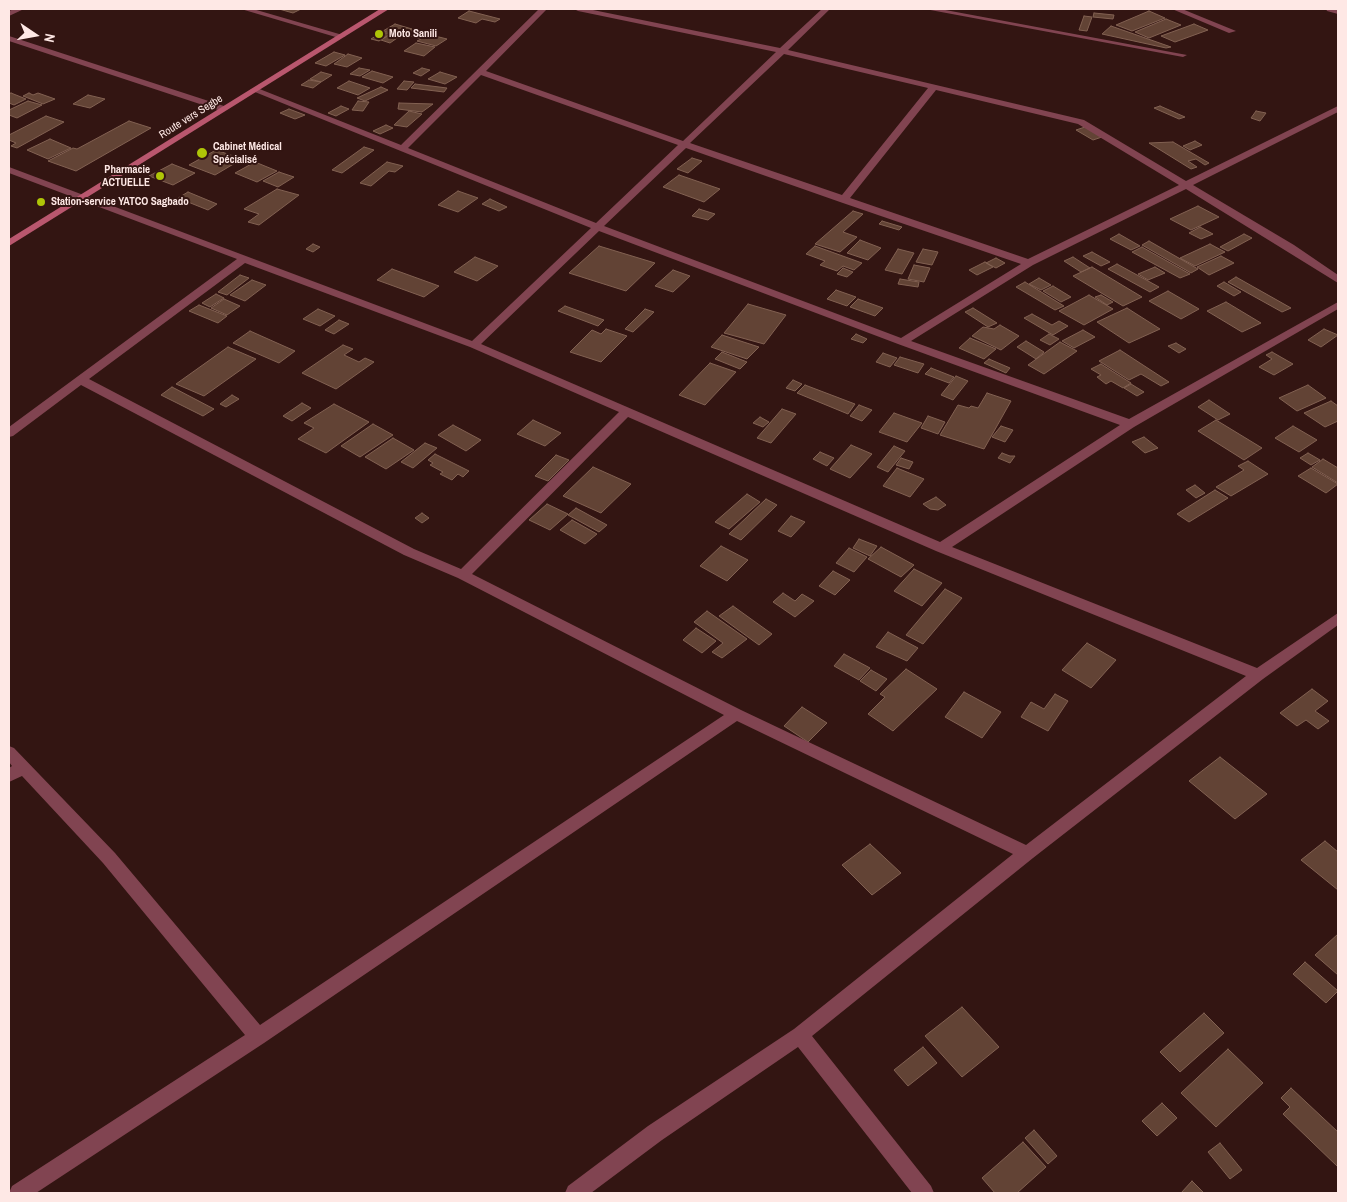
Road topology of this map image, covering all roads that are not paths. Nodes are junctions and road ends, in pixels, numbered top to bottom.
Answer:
1 (20, 9) edge
2 (245, 9) edge
3 (385, 9) edge
4 (543, 9) edge
5 (578, 9) edge
6 (826, 9) edge
7 (929, 9) edge
8 (1176, 9) edge
9 (1330, 9) edge
10 (1338, 12) edge
11 (9, 14) edge
12 (1232, 31) dead end
13 (342, 36) junction
14 (9, 38) edge
15 (781, 51) junction
16 (1183, 55) dead end
17 (481, 72) junction
18 (934, 87) junction
19 (254, 90) junction
20 (224, 109) junction
21 (1338, 109) edge
22 (684, 144) junction
23 (402, 150) junction
24 (9, 170) edge
25 (1186, 185) junction
26 (84, 196) junction
27 (843, 200) junction
28 (597, 226) junction
29 (9, 243) edge
30 (245, 258) junction
31 (1029, 263) junction
32 (1338, 280) edge
33 (1338, 306) edge
34 (902, 342) junction
35 (474, 345) junction
36 (81, 380) junction
37 (627, 412) junction
38 (1130, 424) junction
39 (9, 433) edge
40 (941, 548) junction
41 (463, 575) junction
42 (1338, 618) edge
43 (1258, 675) junction
44 (736, 714) junction
45 (9, 752) edge
46 (15, 772) edge
47 (1027, 853) junction
48 (800, 1035) junction
49 (258, 1037) junction
50 (19, 1193) edge
51 (575, 1193) edge
52 (924, 1193) edge

1 - 11 street
2 - 13 street
3 - 13 main road, Route vers Segbe
4 - 17 street
5 - 15 street
6 - 15 street
7 - 16 street
8 - 12 street
9 - 10 street
13 - 19 main road, Route vers Segbe
14 - 20 street
15 - 18 street
15 - 22 street
17 - 22 street
17 - 23 street
18 - 25 street
18 - 27 street
19 - 20 main road, Route vers Segbe
19 - 23 street
20 - 26 main road, Route vers Segbe
21 - 25 street
22 - 27 street
22 - 28 street
23 - 28 street
24 - 26 street
25 - 31 street
25 - 32 street
26 - 29 main road, Route vers Segbe
26 - 30 street
27 - 31 street
28 - 34 street
28 - 35 street
30 - 35 street
30 - 36 street
31 - 34 street
33 - 38 street
34 - 38 street
35 - 37 street
36 - 39 street
36 - 41 street
37 - 40 street
37 - 41 street
38 - 40 street
40 - 43 street
41 - 44 street
42 - 43 street
43 - 47 street
44 - 47 street
44 - 49 street
45 - 46 street
46 - 49 street
47 - 48 street
48 - 51 street
48 - 52 street
49 - 50 street

